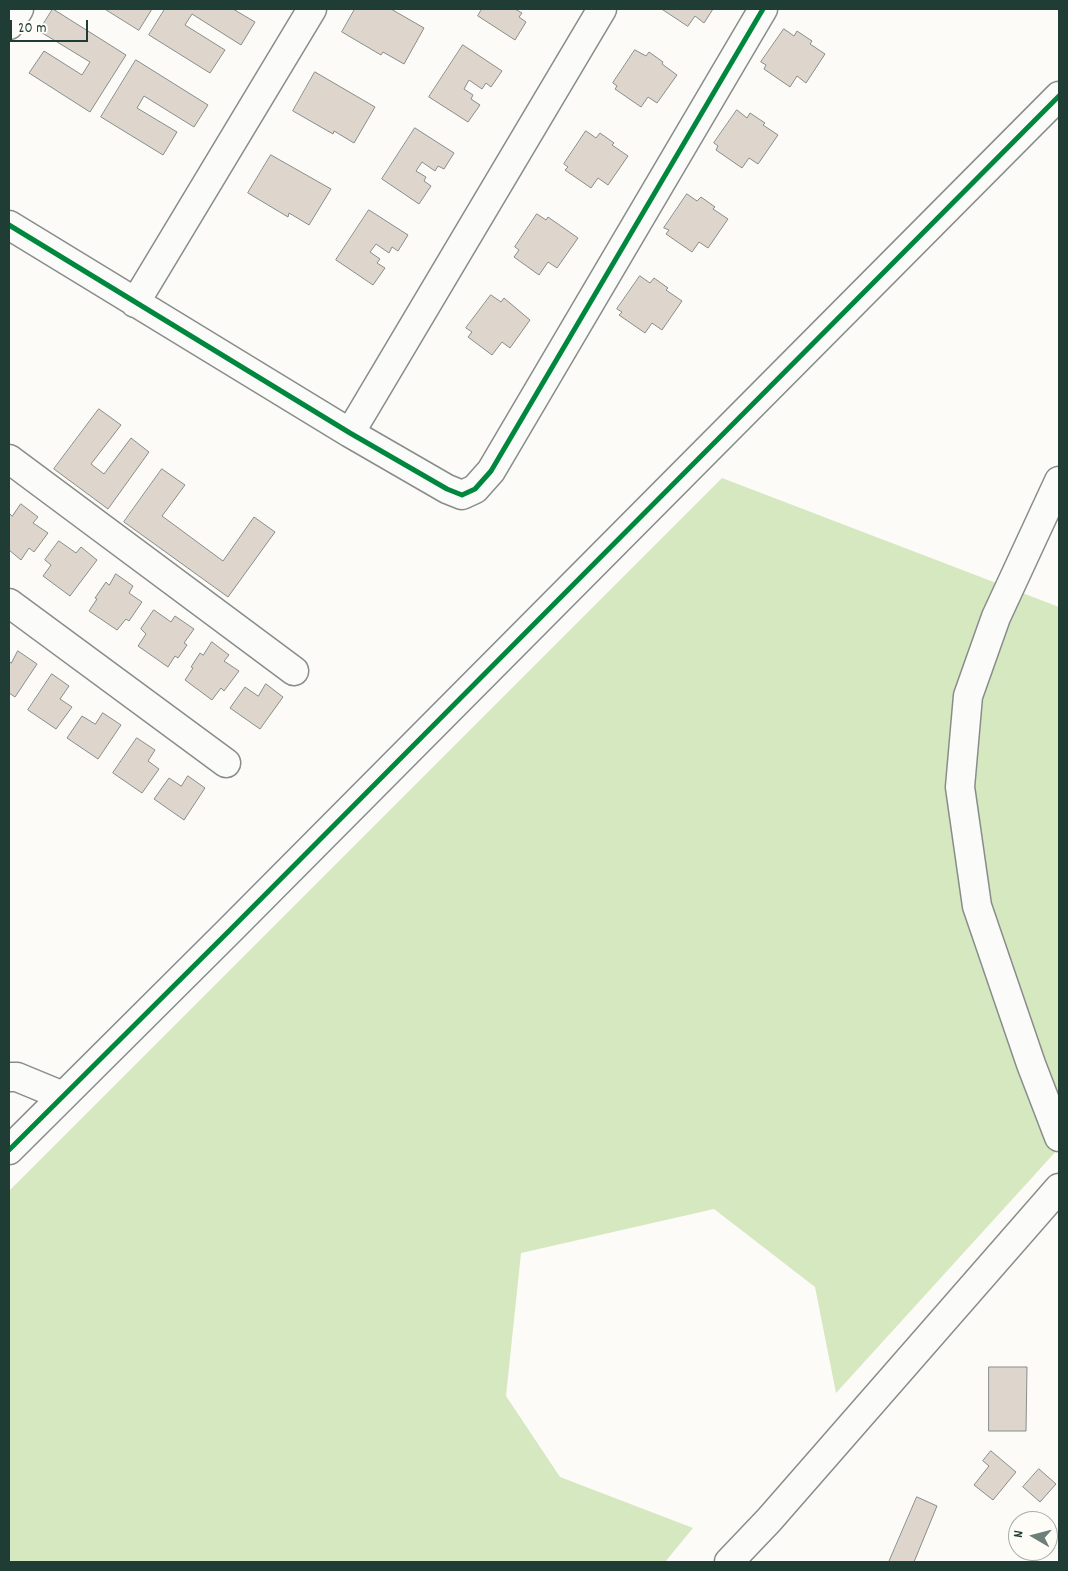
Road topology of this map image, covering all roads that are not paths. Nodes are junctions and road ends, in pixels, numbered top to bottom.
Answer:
1 (19, 9) edge
2 (312, 9) edge
3 (602, 9) edge
4 (763, 9) edge
5 (9, 25) edge
6 (1059, 96) edge
7 (9, 225) edge
8 (134, 303) junction
9 (350, 434) junction
10 (9, 459) edge
11 (1059, 481) edge
12 (9, 603) edge
13 (294, 671) dead end
14 (226, 764) dead end
15 (9, 1077) edge
16 (63, 1096) junction
17 (1059, 1137) edge
18 (9, 1150) edge
19 (1059, 1188) edge
20 (729, 1562) edge

1 - 5 street
2 - 8 street
3 - 9 street
4 - 9 street
6 - 16 street
7 - 8 street
8 - 9 street
10 - 13 street
11 - 17 street
12 - 14 street
15 - 16 street
16 - 18 street
19 - 20 street

